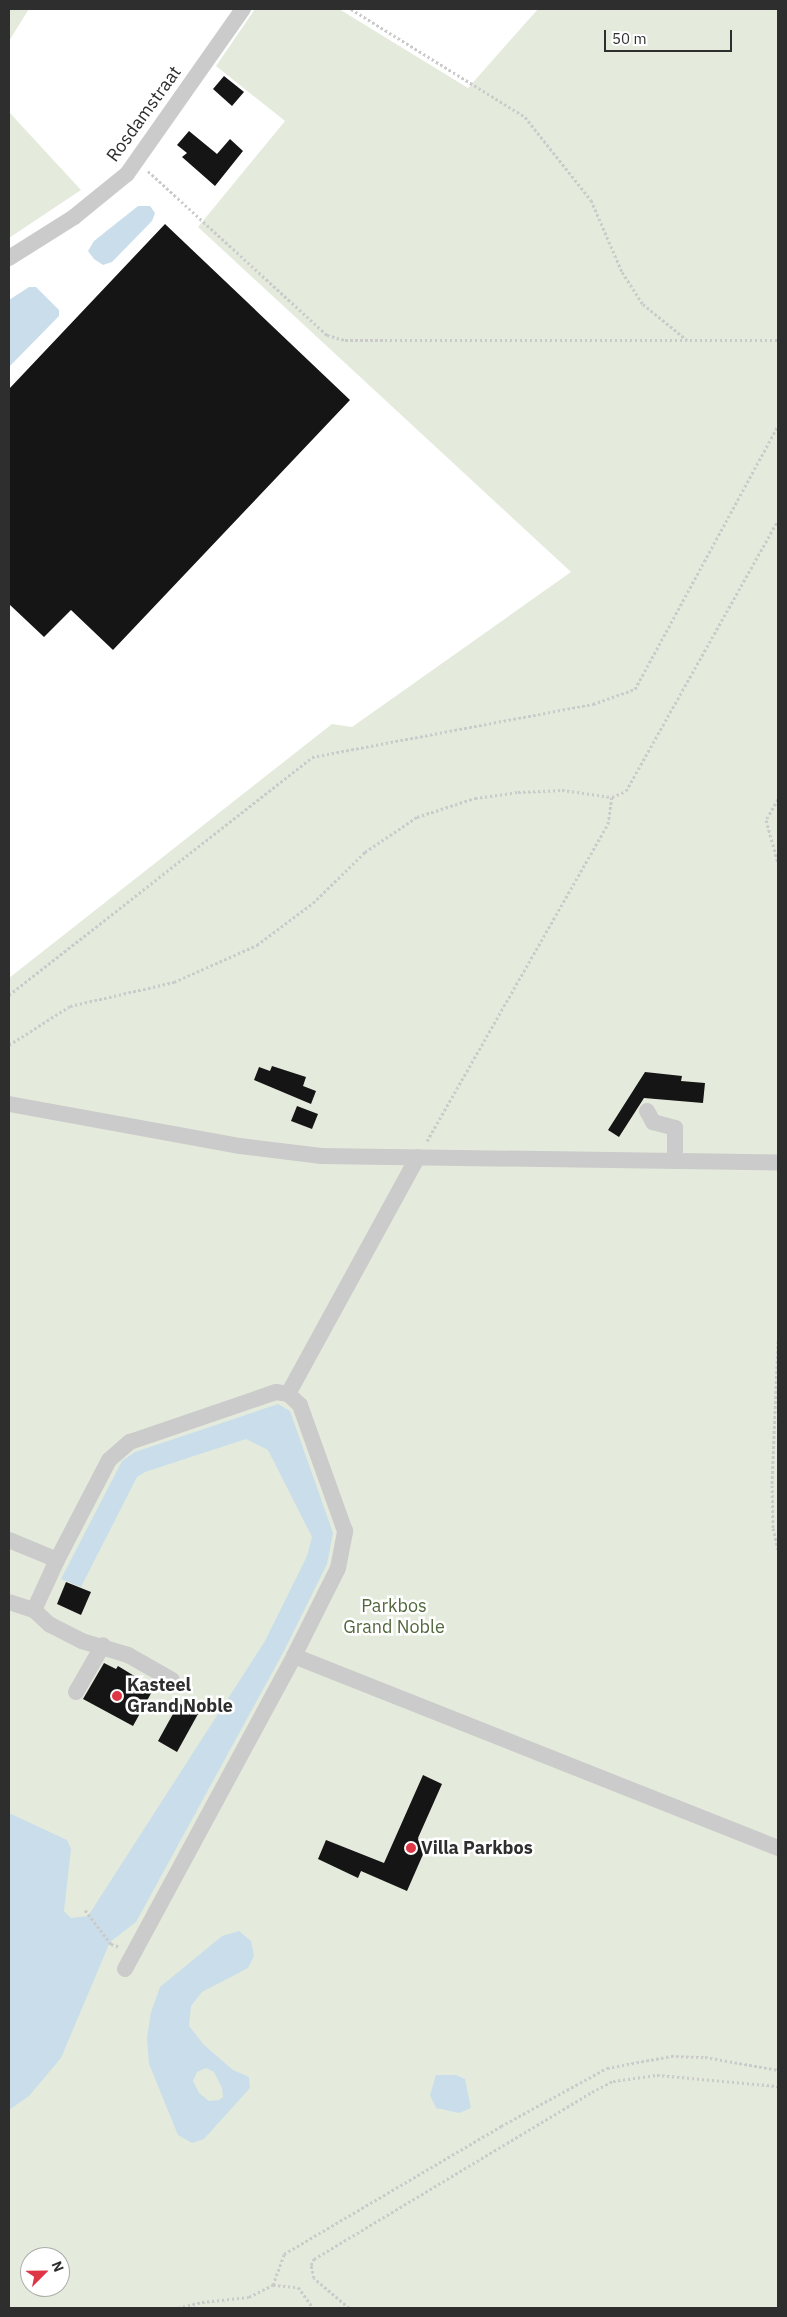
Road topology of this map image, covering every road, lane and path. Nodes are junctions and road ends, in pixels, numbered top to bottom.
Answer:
1 (243, 9) edge
2 (351, 9) edge
3 (137, 161) junction
4 (9, 258) edge
5 (688, 340) junction
6 (778, 340) edge
7 (778, 426) edge
8 (778, 520) edge
9 (612, 798) junction
10 (778, 799) edge
11 (778, 863) edge
12 (9, 995) edge
13 (9, 1044) edge
14 (9, 1104) edge
15 (647, 1111) dead end
16 (418, 1157) junction
17 (675, 1161) junction
18 (778, 1162) edge
19 (778, 1341) edge
20 (288, 1394) junction
21 (9, 1540) edge
22 (778, 1549) edge
23 (57, 1560) junction
24 (9, 1602) edge
25 (34, 1610) junction
26 (103, 1645) junction
27 (294, 1656) junction
28 (172, 1680) dead end
29 (76, 1692) dead end
30 (778, 1848) edge
31 (85, 1910) dead end
32 (111, 1944) dead end
33 (125, 1969) dead end
34 (778, 2070) edge
35 (778, 2086) edge
36 (273, 2285) junction
37 (178, 2308) edge
38 (314, 2308) edge
39 (348, 2308) edge

1 - 3 street, Rosdamstraat
2 - 5 path
3 - 4 street, Rosdamstraat
3 - 5 path
5 - 6 path
7 - 12 path
8 - 9 path
9 - 13 path
9 - 16 path
10 - 11 path
14 - 16 street
15 - 17 street
16 - 17 street
16 - 20 street
17 - 18 street
19 - 22 path
20 - 23 street
20 - 27 street
21 - 23 street
23 - 25 street
24 - 25 street
25 - 26 street
26 - 28 street
26 - 29 street
27 - 30 street
27 - 33 street
31 - 32 path
34 - 36 path
35 - 39 path
36 - 37 path
36 - 38 path

